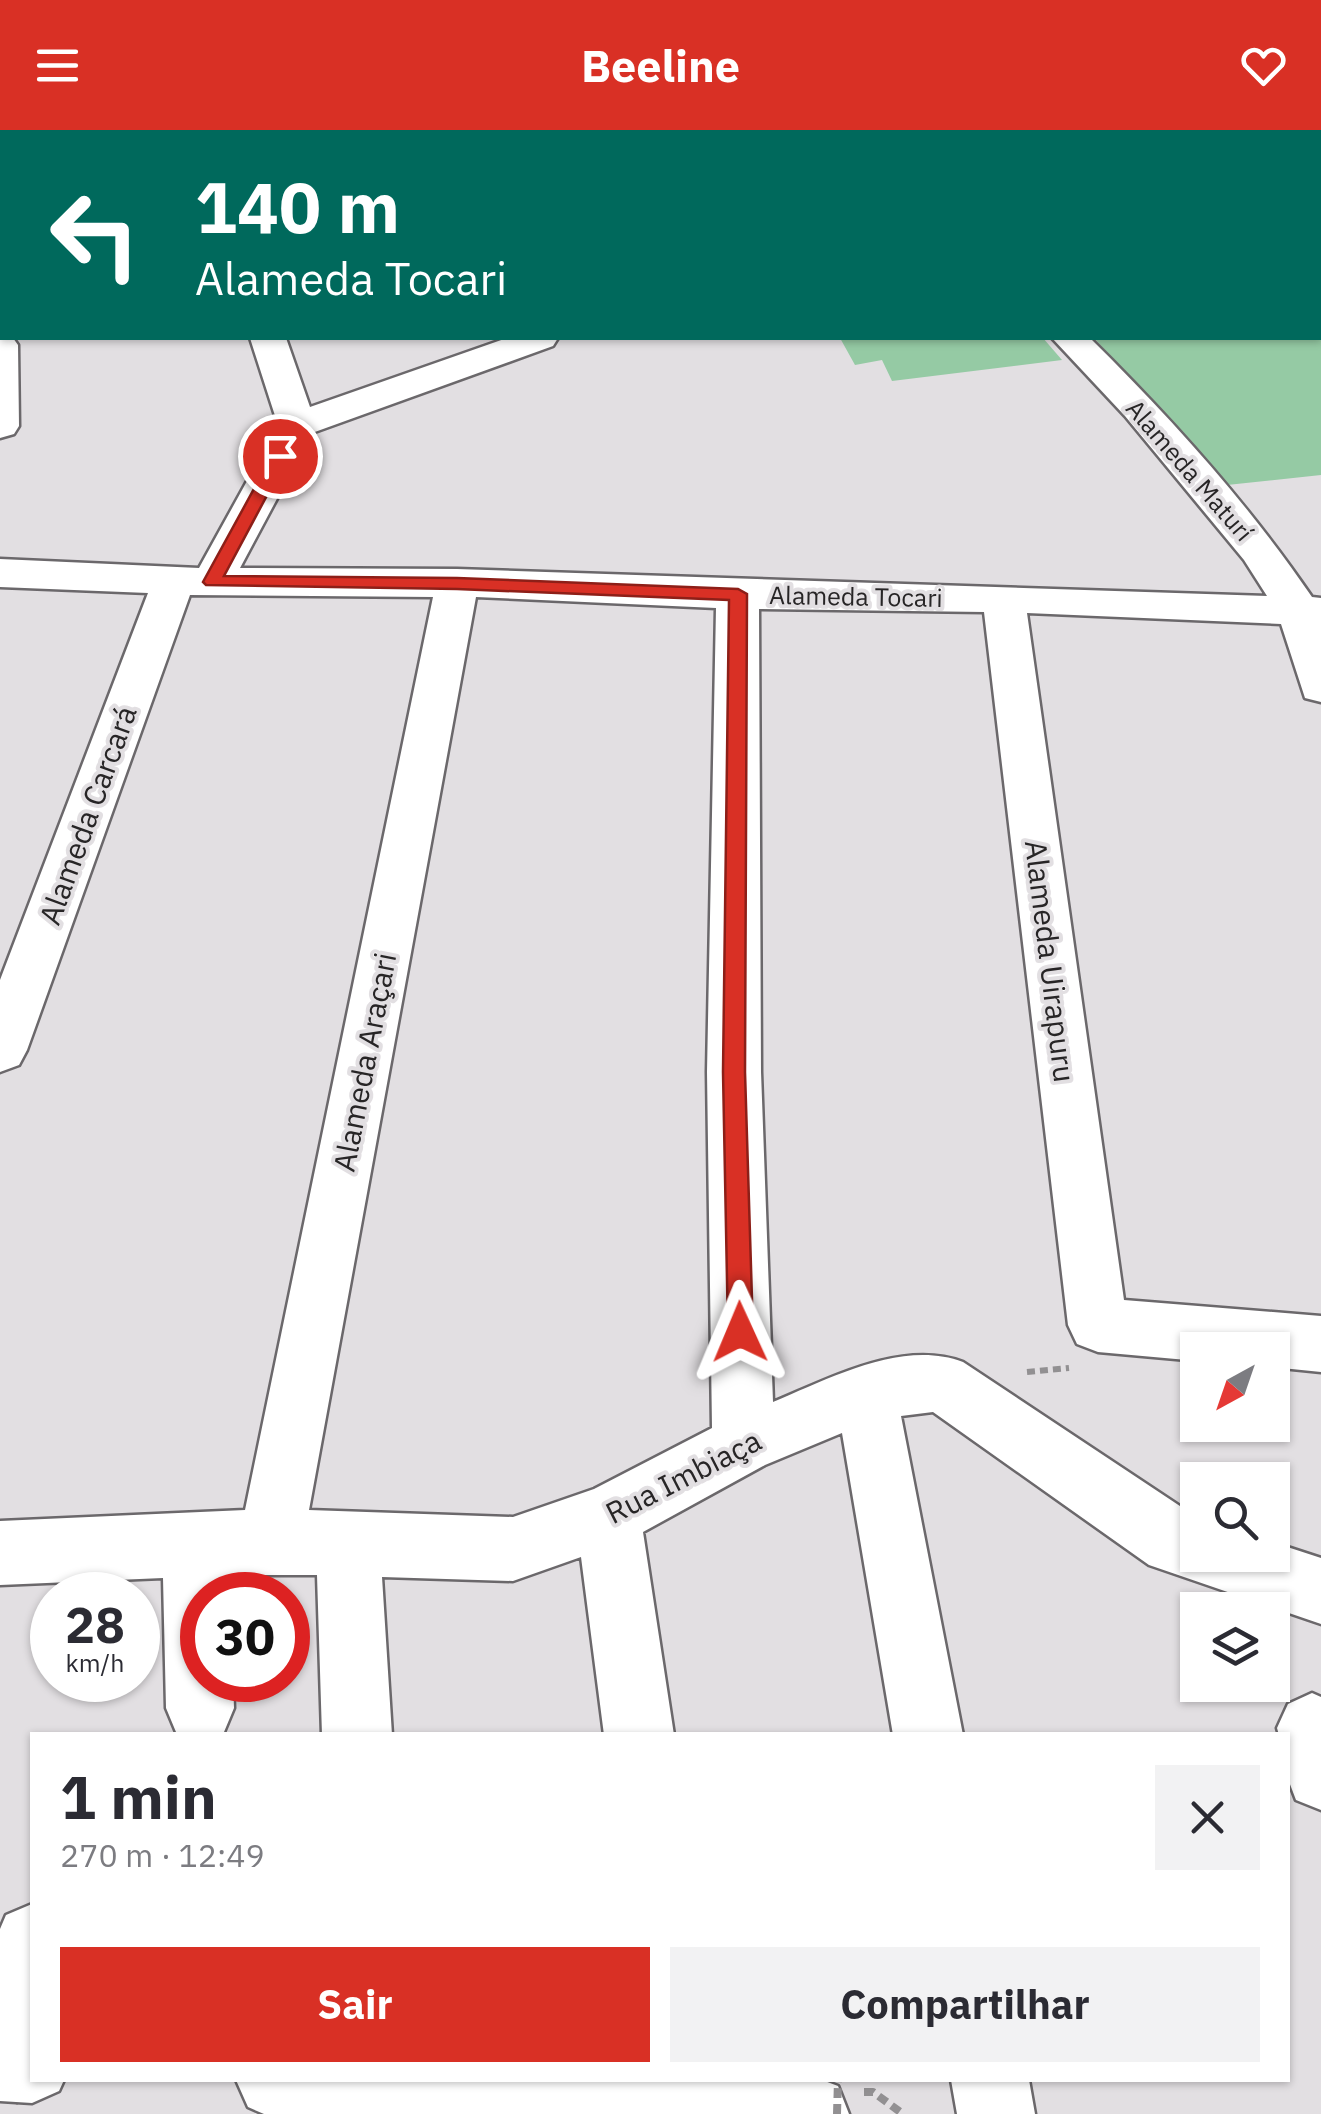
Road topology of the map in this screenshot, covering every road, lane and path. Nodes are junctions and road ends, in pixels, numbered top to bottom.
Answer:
1 (269, 340) edge
2 (530, 340) edge
3 (1072, 340) edge
4 (0, 345) edge
5 (297, 425) junction
6 (0, 426) edge
7 (0, 573) edge
8 (193, 581) junction
9 (457, 584) junction
10 (738, 594) junction
11 (1004, 598) junction
12 (1310, 611) edge
13 (1321, 687) edge
14 (0, 1050) edge
15 (1098, 1325) junction
16 (1321, 1344) edge
17 (941, 1382) junction
18 (866, 1394) junction
19 (743, 1444) junction
20 (608, 1516) junction
21 (270, 1541) junction
22 (195, 1543) junction
23 (1180, 1544) edge
24 (348, 1545) junction
25 (0, 1553) edge
26 (1265, 1572) edge
27 (1321, 1590) edge
28 (200, 1708) dead end
29 (358, 1732) edge
30 (639, 1732) edge
31 (927, 1732) edge
32 (30, 1956) edge
33 (16, 2063) edge
34 (306, 2082) edge
35 (838, 2082) edge
36 (990, 2082) edge
37 (810, 2114) edge
38 (837, 2114) edge
39 (996, 2114) edge

1 - 5 street
2 - 5 street
3 - 12 street, Alameda Maturí
4 - 6 street
5 - 8 street
7 - 8 street, Alameda Tocari
8 - 9 street, Alameda Tocari
8 - 14 street, Alameda Carcará
9 - 10 street, Alameda Tocari
9 - 21 street, Alameda Araçari
10 - 11 street, Alameda Tocari
10 - 19 street
11 - 12 street, Alameda Tocari
11 - 15 street, Alameda Uirapuru
12 - 13 street, Alameda Maturí
15 - 16 street
15 - 17 path
17 - 18 street, Rua Imbiaça
17 - 23 street
18 - 19 street, Rua Imbiaça
18 - 31 street
19 - 20 street, Rua Imbiaça
20 - 24 street, Rua Imbiaça
20 - 30 street
21 - 22 street, Rua Imbiaça
21 - 24 street, Rua Imbiaça
22 - 25 street, Rua Imbiaça
22 - 28 street
24 - 29 street
26 - 27 street
32 - 33 street
34 - 37 street
35 - 38 path, bridge
36 - 39 street

